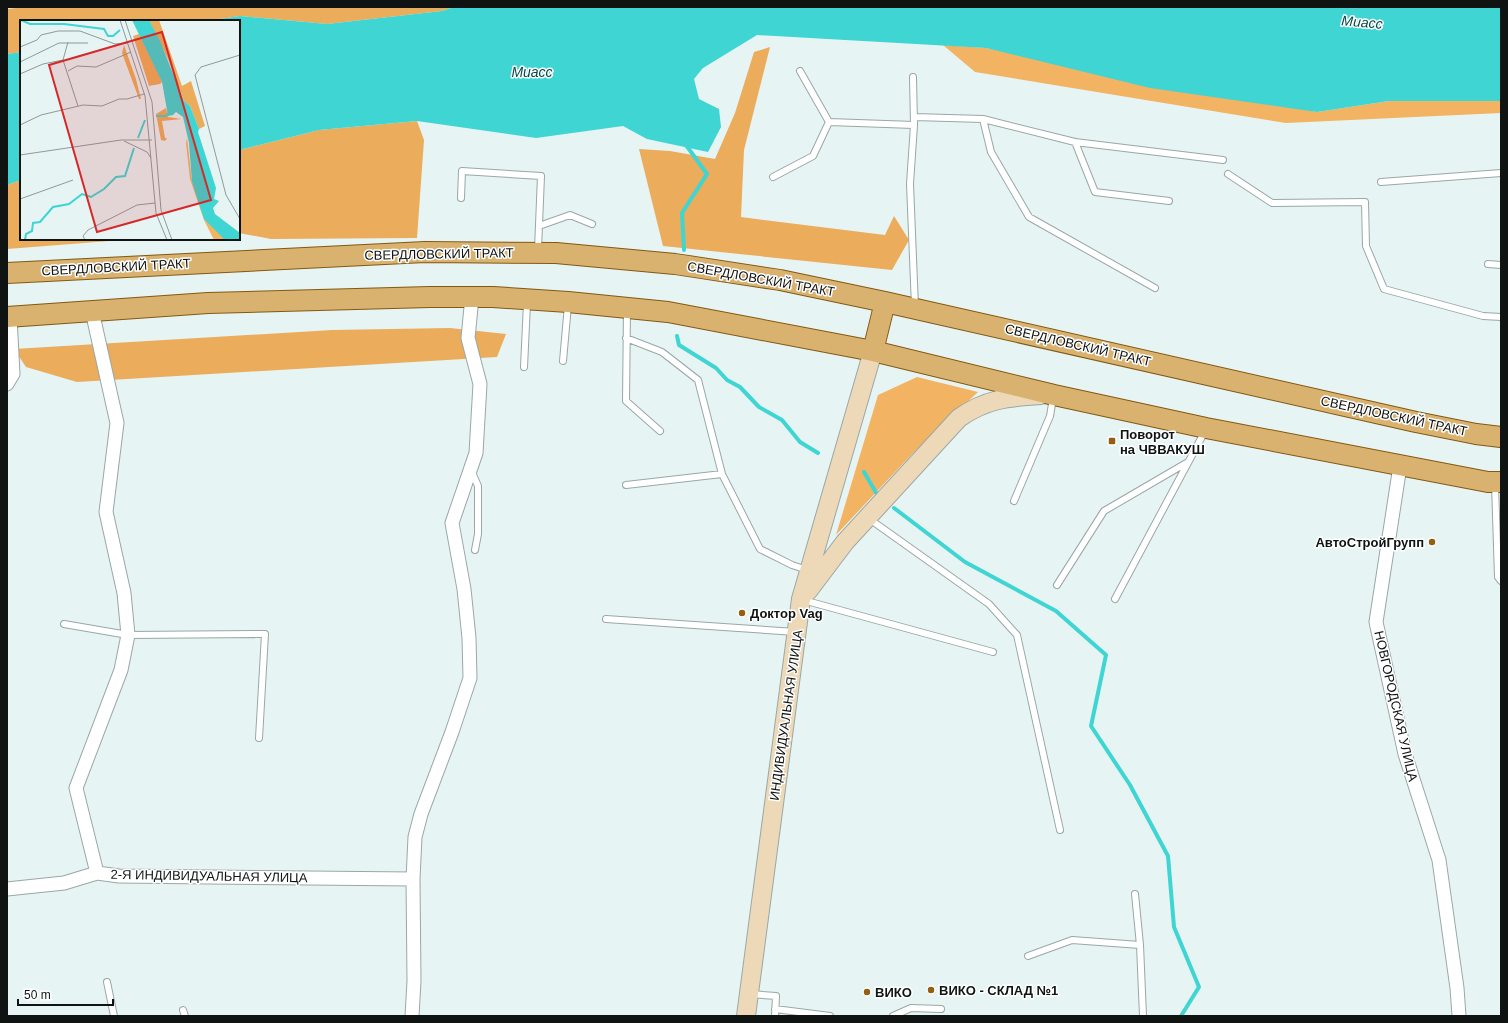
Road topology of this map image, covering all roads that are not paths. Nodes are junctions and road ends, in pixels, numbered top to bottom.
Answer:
1 (800, 71) dead end
2 (913, 77) dead end
3 (914, 117) junction
4 (983, 120) junction
5 (829, 122) junction
6 (914, 125) junction
7 (1075, 142) junction
8 (1223, 160) dead end
9 (1501, 173) edge
10 (1228, 174) dead end
11 (773, 177) dead end
12 (1381, 182) dead end
13 (461, 198) dead end
14 (1169, 201) dead end
15 (592, 224) dead end
16 (539, 226) junction
17 (538, 253) junction
18 (1488, 264) dead end
19 (1501, 265) edge
20 (7, 272) edge
21 (1155, 288) dead end
22 (472, 297) junction
23 (527, 299) junction
24 (568, 302) junction
25 (885, 302) junction
26 (627, 308) junction
27 (915, 308) junction
28 (92, 311) junction
29 (8, 317) edge
30 (1501, 317) edge
31 (626, 338) junction
32 (872, 351) junction
33 (563, 361) dead end
34 (524, 367) dead end
35 (7, 384) edge
36 (1054, 395) junction
37 (1206, 428) junction
38 (660, 431) dead end
39 (1501, 437) edge
40 (1188, 462) junction
41 (1400, 466) junction
42 (471, 468) junction
43 (722, 474) junction
44 (1498, 482) edge
45 (626, 486) dead end
46 (1014, 501) dead end
47 (867, 517) junction
48 (475, 550) dead end
49 (809, 571) junction
50 (1501, 581) edge
51 (1057, 585) dead end
52 (801, 599) junction
53 (1115, 599) dead end
54 (606, 619) dead end
55 (64, 624) dead end
56 (797, 632) junction
57 (128, 635) junction
58 (993, 652) dead end
59 (259, 738) dead end
60 (1060, 830) dead end
61 (97, 873) junction
62 (413, 879) junction
63 (7, 889) edge
64 (1135, 894) dead end
65 (1140, 945) junction
66 (1028, 956) dead end
67 (107, 982) dead end
68 (748, 994) junction
69 (775, 1009) junction
70 (941, 1009) dead end
71 (114, 1016) edge
72 (412, 1016) edge
73 (746, 1016) edge
74 (774, 1016) edge
75 (830, 1016) edge
76 (894, 1016) edge
77 (1142, 1016) edge
78 (1459, 1016) edge

1 - 5 lane
2 - 3 lane
3 - 4 lane
3 - 6 lane
4 - 7 lane
4 - 21 lane
5 - 6 lane
5 - 11 lane
6 - 27 lane
7 - 8 lane
7 - 14 lane
9 - 12 lane
10 - 30 lane
13 - 16 lane
15 - 16 lane
16 - 17 lane
17 - 20 main road, СВЕРДЛОВСКИЙ ТРАКТ
17 - 25 main road, СВЕРДЛОВСКИЙ ТРАКТ
18 - 19 lane
22 - 23 main road
22 - 28 main road
22 - 42 street
23 - 24 main road
23 - 34 lane
24 - 26 main road
24 - 33 lane
25 - 27 main road, СВЕРДЛОВСКИЙ ТРАКТ
25 - 32 main road
26 - 31 lane
26 - 32 main road
27 - 39 main road, СВЕРДЛОВСКИЙ ТРАКТ
28 - 29 main road
28 - 57 street
29 - 35 street
31 - 38 lane
31 - 43 lane
32 - 36 main road
32 - 49 main road, ИНДИВИДУАЛЬНАЯ УЛИЦА
36 - 37 main road
36 - 46 lane
36 - 47 main road
37 - 40 lane
37 - 41 main road
40 - 51 lane
40 - 53 lane
41 - 44 main road
41 - 78 street, НОВГОРОДСКАЯ УЛИЦА
42 - 48 lane
42 - 62 street
43 - 45 lane
43 - 49 lane
44 - 50 lane
47 - 52 main road
47 - 60 lane
49 - 52 main road, ИНДИВИДУАЛЬНАЯ УЛИЦА
52 - 56 main road, ИНДИВИДУАЛЬНАЯ УЛИЦА
52 - 58 lane
54 - 56 lane
55 - 57 lane
56 - 68 main road, ИНДИВИДУАЛЬНАЯ УЛИЦА
57 - 59 lane
57 - 61 street
61 - 62 street, 2-Я ИНДИВИДУАЛЬНАЯ УЛИЦА
61 - 63 street, 2-Я ИНДИВИДУАЛЬНАЯ УЛИЦА
62 - 72 street
64 - 65 lane
65 - 66 lane
65 - 77 lane
67 - 71 lane
68 - 69 lane
68 - 73 main road, ИНДИВИДУАЛЬНАЯ УЛИЦА
69 - 74 lane
69 - 75 lane
70 - 76 lane

